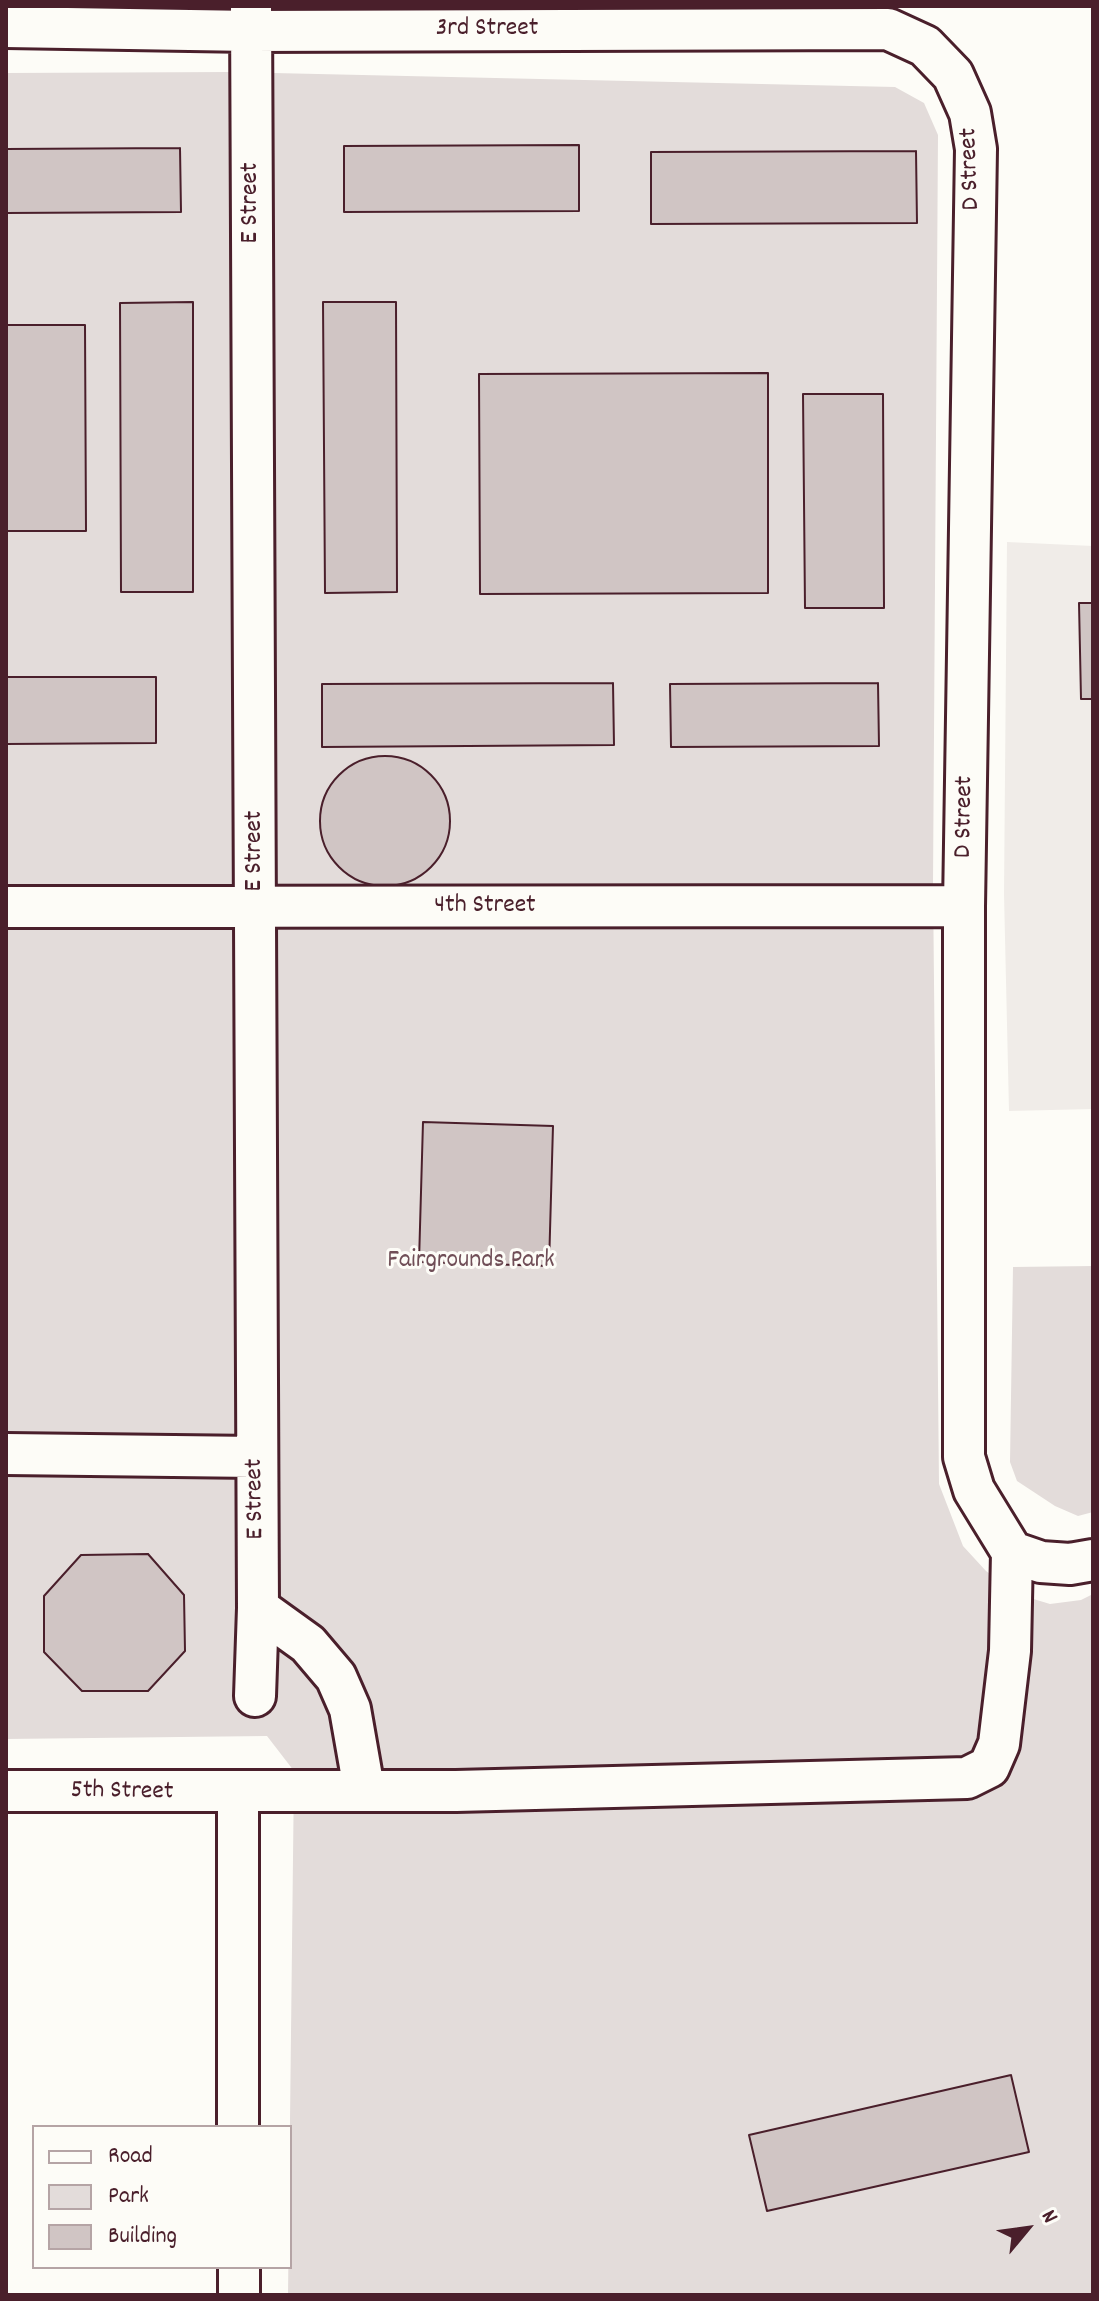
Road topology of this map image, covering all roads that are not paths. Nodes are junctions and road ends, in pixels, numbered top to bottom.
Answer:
1 (251, 18) edge
2 (6, 27) edge
3 (953, 75) joint
4 (964, 906) junction
5 (6, 907) edge
6 (257, 907) junction
7 (6, 1454) edge
8 (257, 1457) junction
9 (1012, 1552) junction
10 (1093, 1560) edge
11 (258, 1608) junction
12 (255, 1696) dead end
13 (364, 1789) junction
14 (6, 1791) edge
15 (238, 1794) junction
16 (238, 2125) edge
17 (239, 2269) edge
18 (239, 2295) edge

1 - 2 street, 3rd Street
1 - 3 street, 3rd Street
1 - 6 street, E Street
3 - 4 street, D Street
4 - 6 street, 4th Street
4 - 9 street, D Street
5 - 6 street, 4th Street
6 - 8 street, E Street
7 - 8 street
8 - 11 street, E Street
9 - 10 street
9 - 13 street, 5th Street
11 - 12 street, E Street
11 - 13 street
13 - 15 street, 5th Street
14 - 15 street, 5th Street
15 - 16 street
17 - 18 street

